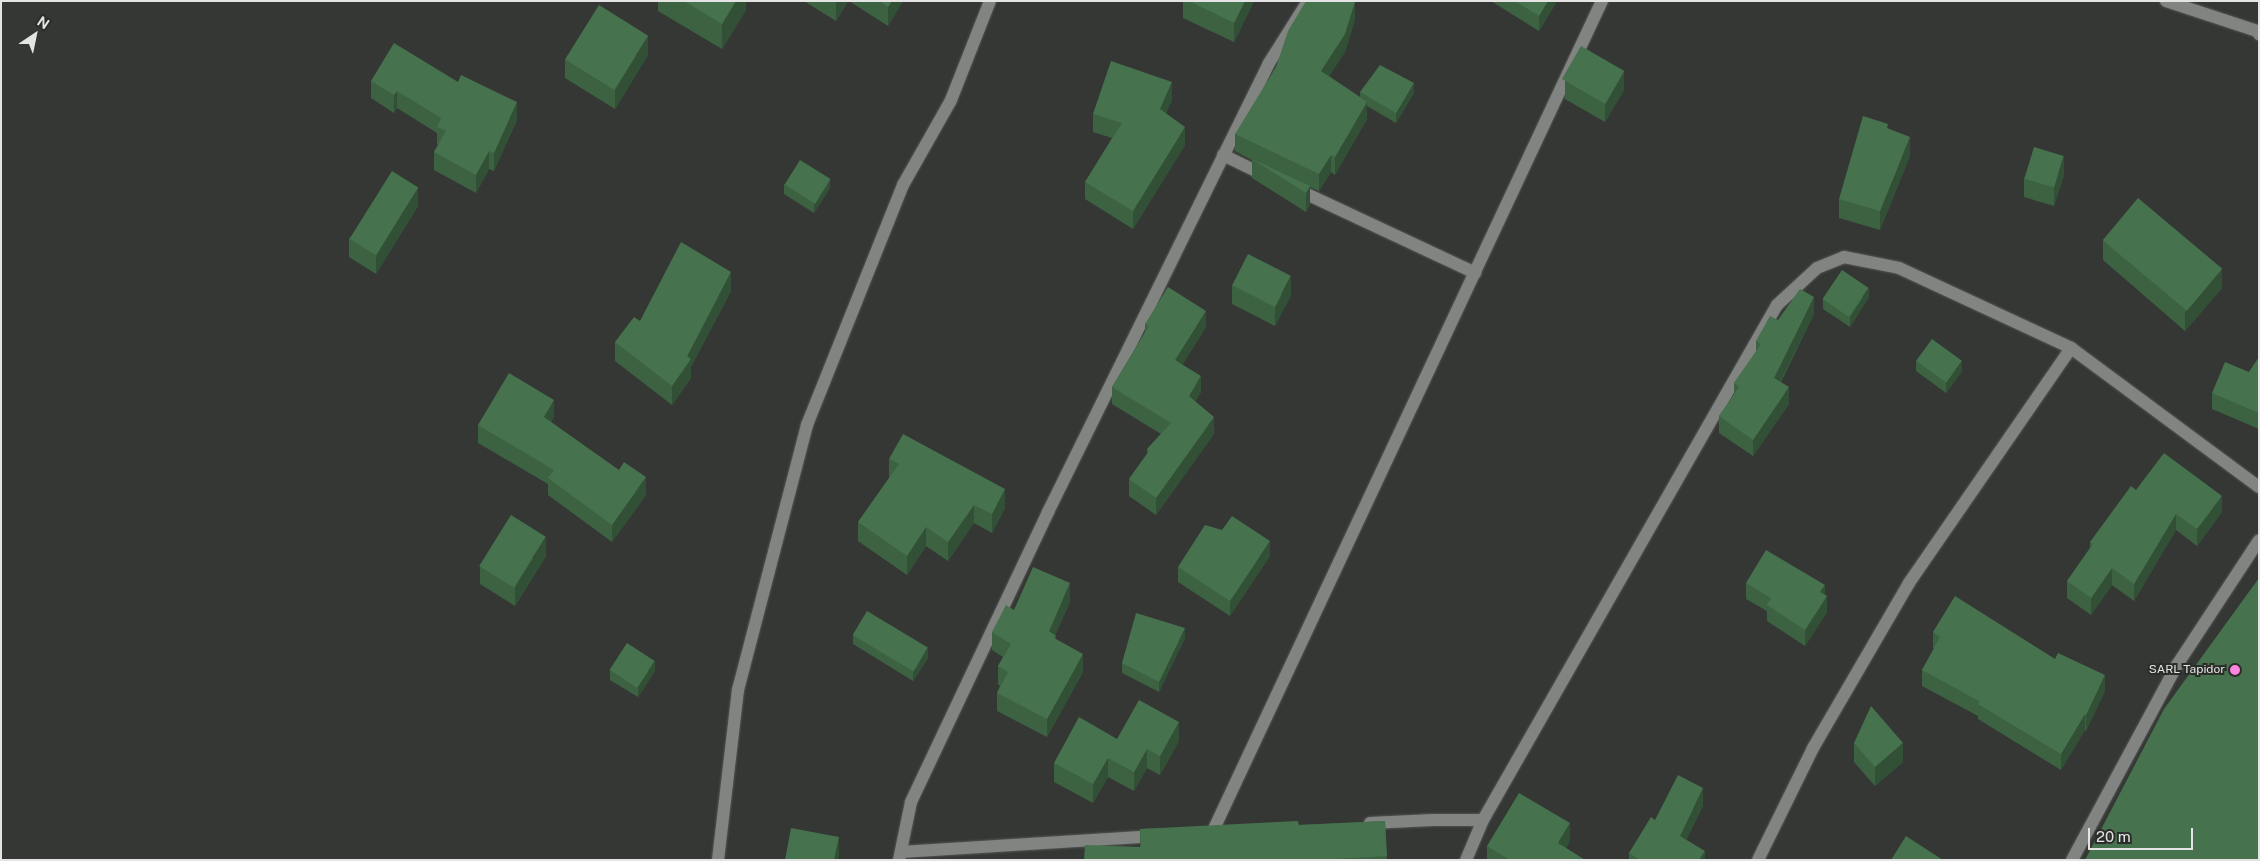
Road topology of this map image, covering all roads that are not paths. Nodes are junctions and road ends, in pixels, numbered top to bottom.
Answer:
1 (990, 1) edge
2 (1308, 1) edge
3 (1602, 1) edge
4 (2166, 1) edge
5 (2258, 32) edge
6 (1223, 155) junction
7 (1475, 273) junction
8 (2071, 348) junction
9 (2259, 487) edge
10 (2259, 540) edge
11 (1483, 820) junction
12 (1356, 824) edge
13 (1231, 832) edge
14 (1212, 833) junction
15 (1196, 834) edge
16 (1169, 835) edge
17 (900, 856) edge
18 (718, 860) edge
19 (1466, 860) edge
20 (1758, 860) edge
21 (2072, 860) edge

1 - 18 street
2 - 6 street
3 - 7 street
4 - 5 street
6 - 7 street
6 - 17 street
7 - 14 street
8 - 9 street
8 - 11 street
8 - 20 street
10 - 21 street
11 - 12 street
11 - 19 street
13 - 14 street
14 - 15 street
16 - 17 street

